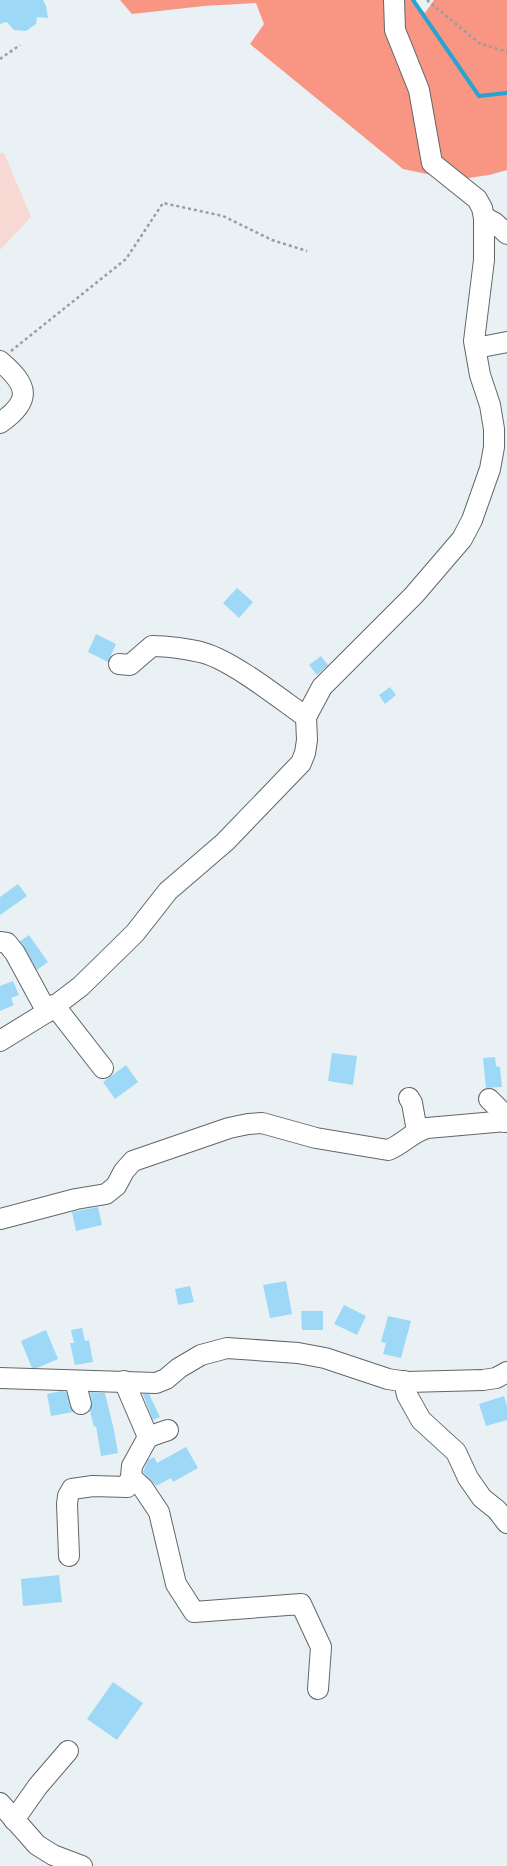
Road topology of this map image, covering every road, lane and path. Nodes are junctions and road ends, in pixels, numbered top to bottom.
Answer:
1 (394, 0) edge
2 (427, 0) edge
3 (20, 45) dead end
4 (507, 52) edge
5 (0, 59) edge
6 (484, 217) junction
7 (507, 234) edge
8 (307, 251) dead end
9 (507, 342) edge
10 (476, 348) junction
11 (3, 358) edge
12 (0, 423) edge
13 (119, 664) dead end
14 (306, 717) junction
15 (0, 942) edge
16 (51, 1008) junction
17 (0, 1041) edge
18 (103, 1068) dead end
19 (409, 1098) dead end
20 (489, 1099) dead end
21 (506, 1121) edge
22 (417, 1131) junction
23 (0, 1218) edge
24 (507, 1372) edge
25 (0, 1378) edge
26 (75, 1381) junction
27 (124, 1381) junction
28 (404, 1381) junction
29 (81, 1404) dead end
30 (168, 1430) dead end
31 (148, 1437) junction
32 (132, 1477) junction
33 (507, 1522) edge
34 (69, 1556) dead end
35 (318, 1689) dead end
36 (68, 1751) dead end
37 (0, 1803) edge
38 (14, 1820) junction
39 (82, 1866) edge

1 - 6 street
2 - 4 path
3 - 5 path
6 - 7 street
6 - 10 street
8 - 11 path
9 - 10 street
10 - 14 street
11 - 12 street
13 - 14 street
14 - 16 street
15 - 16 street
16 - 17 street
16 - 18 street
19 - 22 street
20 - 21 street
21 - 22 street
22 - 23 street
24 - 28 street
25 - 26 street
26 - 27 street
26 - 29 street
27 - 28 street
27 - 31 street
28 - 33 street
30 - 31 street
31 - 32 street
32 - 34 street
32 - 35 street
36 - 38 street
37 - 38 street
38 - 39 street

